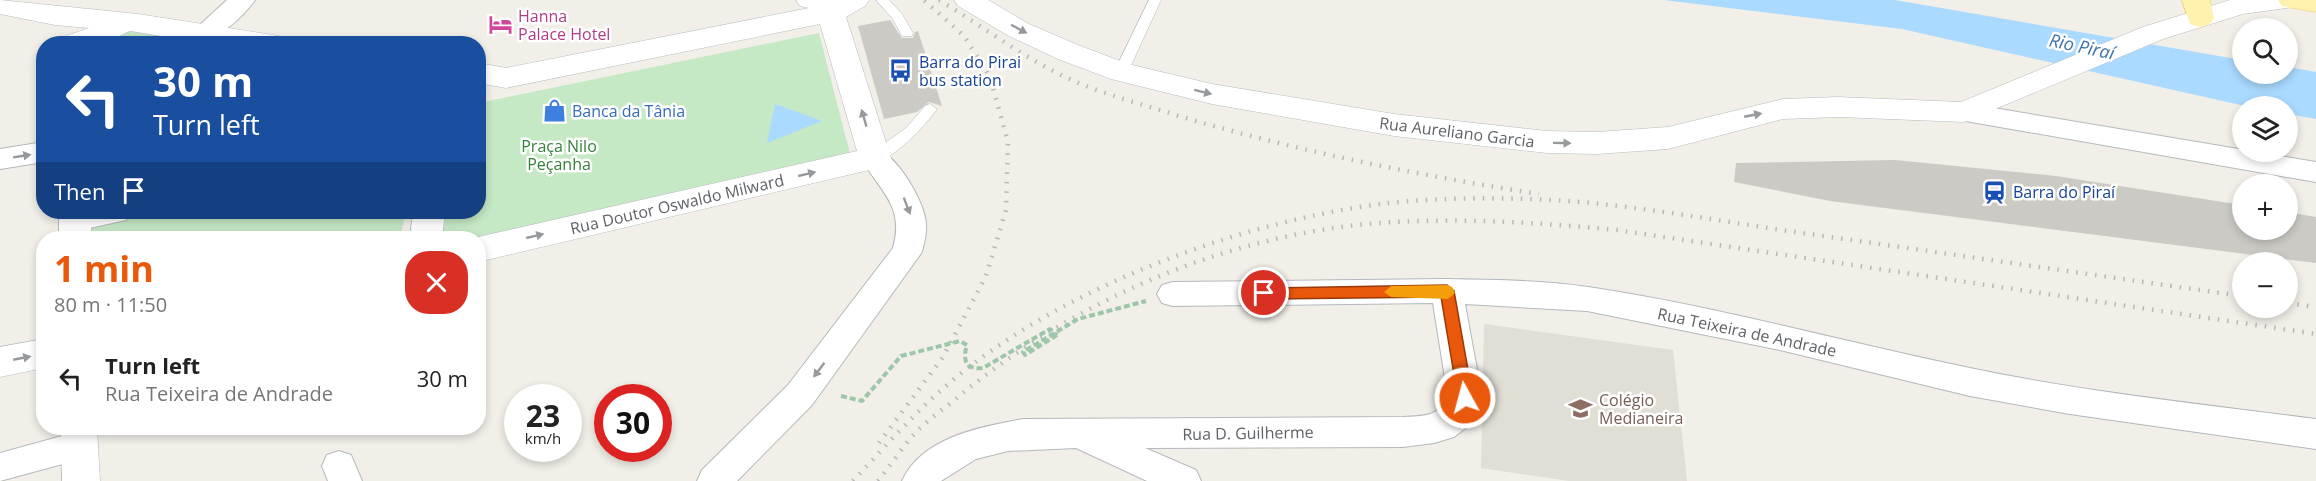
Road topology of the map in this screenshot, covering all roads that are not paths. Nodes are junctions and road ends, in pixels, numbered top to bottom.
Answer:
1 (242, 0) edge
2 (882, 0) edge
3 (968, 0) edge
4 (1155, 0) edge
5 (2291, 0) edge
6 (826, 3) edge
7 (2316, 3) edge
8 (0, 5) edge
9 (2198, 9) edge
10 (55, 16) junction
11 (138, 23) junction
12 (907, 33) dead end
13 (60, 36) edge
14 (91, 36) edge
15 (191, 36) edge
16 (201, 36) edge
17 (1122, 72) junction
18 (486, 74) edge
19 (2025, 84) junction
20 (930, 109) dead end
21 (1964, 111) junction
22 (2040, 125) junction
23 (36, 153) edge
24 (875, 158) junction
25 (0, 159) edge
26 (2316, 172) edge
27 (90, 219) edge
28 (75, 223) edge
29 (486, 248) edge
30 (1447, 291) junction
31 (1173, 294) road end
32 (36, 355) edge
33 (0, 362) edge
34 (2316, 434) edge
35 (1081, 435) junction
36 (80, 452) edge
37 (0, 468) edge
38 (714, 481) edge
39 (920, 481) edge
40 (1184, 481) edge

1 - 16 street
2 - 12 lane
3 -> 17 street, Rua Aureliano Garcia
4 - 17 lane
5 - 7 main road
5 - 9 street
6 - 18 street
24 -> 6 street
8 - 10 street
9 - 19 street
10 - 11 street
10 - 13 street
11 - 14 street
11 - 15 street
17 -> 21 street, Rua Aureliano Garcia
19 - 21 street
19 - 22 street
20 - 24 lane
21 - 22 street
22 - 26 street
25 -> 23 street
29 -> 24 street, Rua Doutor Oswaldo Milward
24 -> 38 street
27 - 28 street
30 - 31 street, Rua Teixeira de Andrade
30 - 34 street, Rua Teixeira de Andrade
30 - 35 street, Rua D. Guilherme
33 -> 32 street
35 - 39 street, Rua D. Guilherme
35 - 40 street
36 - 37 street

